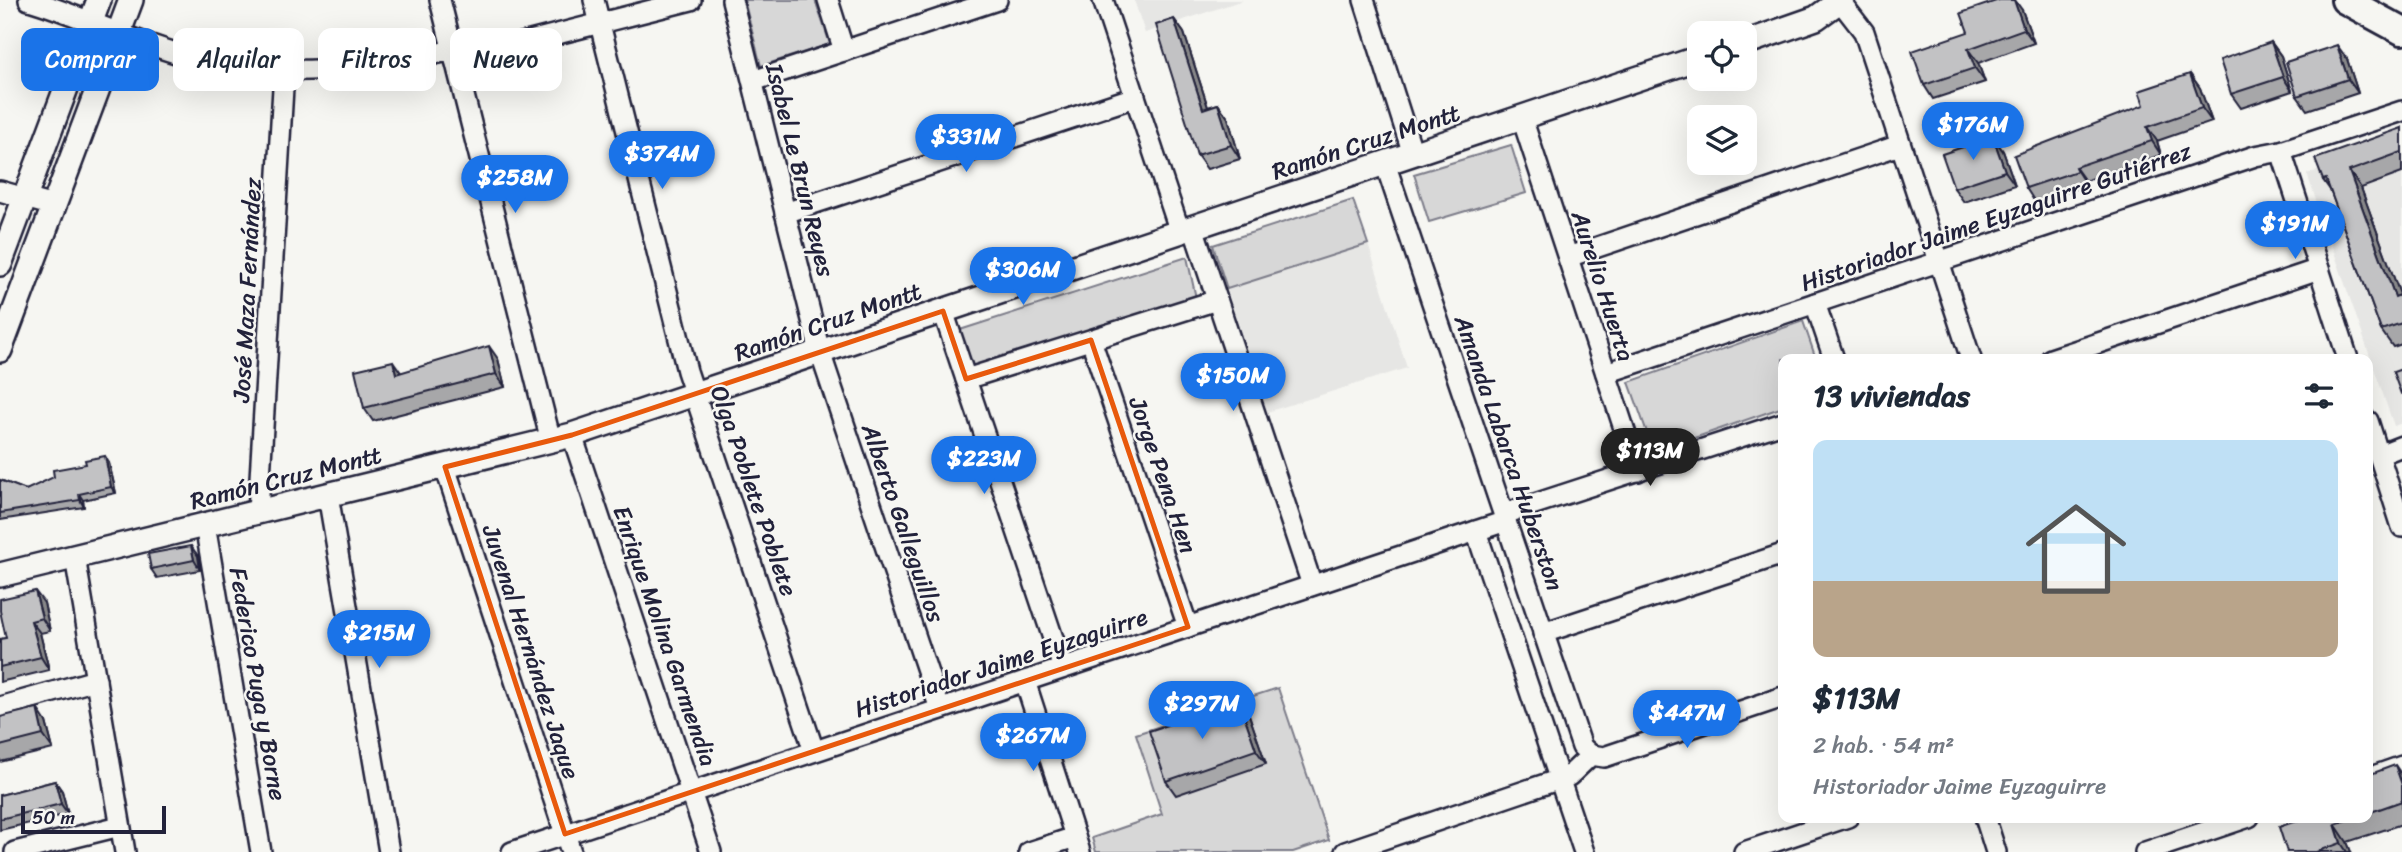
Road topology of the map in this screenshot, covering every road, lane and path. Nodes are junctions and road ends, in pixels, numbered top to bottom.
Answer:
1 (29, 0) edge
2 (99, 0) edge
3 (131, 0) edge
4 (440, 0) edge
5 (594, 0) edge
6 (691, 0) edge
7 (732, 0) edge
8 (828, 0) edge
9 (997, 0) edge
10 (1103, 0) edge
11 (1364, 0) edge
12 (1840, 0) edge
13 (2345, 0) edge
14 (961, 6) edge
15 (91, 22) junction
16 (599, 23) junction
17 (108, 28) edge
18 (120, 28) edge
19 (562, 31) edge
20 (2402, 31) edge
21 (450, 39) edge
22 (1757, 39) edge
23 (844, 51) junction
24 (450, 56) edge
25 (1687, 62) edge
26 (304, 70) edge
27 (753, 81) junction
28 (97, 91) edge
29 (283, 91) edge
30 (464, 91) edge
31 (1135, 97) junction
32 (2402, 111) edge
33 (1522, 118) junction
34 (1900, 145) junction
35 (2281, 151) junction
36 (1413, 154) junction
37 (1385, 163) junction
38 (0, 191) edge
39 (25, 197) junction
40 (54, 205) junction
41 (785, 213) junction
42 (1186, 229) junction
43 (1568, 257) junction
44 (1939, 263) junction
45 (0, 264) edge
46 (2319, 269) junction
47 (1217, 300) junction
48 (1815, 303) junction
49 (943, 311) junction
50 (1091, 340) junction
51 (0, 350) edge
52 (820, 352) junction
53 (1832, 354) edge
54 (1969, 354) edge
55 (2065, 354) edge
56 (2346, 354) edge
57 (1606, 373) junction
58 (967, 379) junction
59 (696, 394) junction
60 (1778, 425) edge
61 (2373, 436) edge
62 (561, 438) junction
63 (2402, 446) edge
64 (2379, 455) junction
65 (445, 467) junction
66 (1638, 471) junction
67 (328, 495) junction
68 (258, 512) junction
69 (1505, 517) junction
70 (205, 525) junction
71 (2402, 527) edge
72 (1476, 531) junction
73 (1778, 556) edge
74 (75, 557) junction
75 (0, 575) edge
76 (1312, 585) junction
77 (1188, 626) junction
78 (1544, 634) junction
79 (1063, 668) junction
80 (96, 680) junction
81 (1025, 681) junction
82 (1778, 699) edge
83 (0, 707) edge
84 (940, 709) junction
85 (814, 751) junction
86 (1591, 755) junction
87 (2402, 766) edge
88 (2373, 776) edge
89 (1560, 779) junction
90 (691, 792) junction
91 (1830, 823) edge
92 (1987, 823) edge
93 (2231, 823) edge
94 (120, 827) junction
95 (568, 843) edge
96 (1078, 844) edge
97 (15, 852) edge
98 (125, 852) edge
99 (261, 852) edge
100 (389, 852) edge
101 (512, 852) edge
102 (711, 852) edge
103 (1029, 852) edge
104 (1345, 852) edge
105 (1584, 852) edge
106 (1744, 852) edge
107 (1996, 852) edge
108 (2145, 852) edge

1 - 15 street
2 - 15 street
3 - 18 street
4 - 21 street, Enrique Molina Garmendia
5 - 16 street, Olga Poblete Poblete
6 - 16 street
7 - 27 street, Isabel Le Brun Reyes
8 - 23 street
9 - 14 street
10 - 31 street
11 - 36 street
12 - 22 street
12 - 34 street
13 - 20 main road
14 - 23 street
15 - 17 street
15 - 39 street
16 - 19 street
16 - 59 street, Olga Poblete Poblete
23 - 27 street
24 - 26 street
25 - 33 street, Ramón Cruz Montt
27 - 41 street, Isabel Le Brun Reyes
28 - 40 street
29 - 68 street, José Maza Fernández
30 - 62 street, Enrique Molina Garmendia
31 - 41 street
31 - 42 street
32 - 35 street, Historiador Jaime Eyzaguirre Gutiérrez
33 - 36 street, Ramón Cruz Montt
33 - 43 street, Aurelio Huerta
34 - 43 street
34 - 44 street
35 - 44 street, Historiador Jaime Eyzaguirre Gutiérrez
35 - 46 street
36 - 37 street, Ramón Cruz Montt
37 - 42 street, Ramón Cruz Montt
37 - 69 street, Amanda Labarca Huberston
38 - 39 street
39 - 40 street
39 - 45 street
40 - 51 street
41 - 52 street, Isabel Le Brun Reyes
42 - 47 street
42 - 49 street, Ramón Cruz Montt
43 - 57 street, Aurelio Huerta
44 - 48 street, Historiador Jaime Eyzaguirre Gutiérrez
44 - 54 street
46 - 55 street
46 - 56 street
47 - 50 street
47 - 76 street
48 - 53 street
48 - 57 street, Historiador Jaime Eyzaguirre Gutiérrez
49 - 52 street, Ramón Cruz Montt
49 - 58 street
50 - 58 street
50 - 77 street, Jorge Pena Hen
52 - 59 street, Ramón Cruz Montt
52 - 84 street, Alberto Galleguillos
57 - 66 street, Aurelio Huerta
58 - 79 street
59 - 62 street, Ramón Cruz Montt
59 - 85 street, Olga Poblete Poblete
60 - 66 street, Historiador Jaime Eyzaguirre
61 - 64 street
62 - 65 street, Ramón Cruz Montt
62 - 90 street, Enrique Molina Garmendia
63 - 64 street
64 - 71 street
65 - 67 street, Ramón Cruz Montt
65 - 95 street, Juvenal Hernández Jaque
66 - 69 street, Historiador Jaime Eyzaguirre
67 - 68 street, Ramón Cruz Montt
67 - 100 street
68 - 70 street, Ramón Cruz Montt
69 - 72 street, Historiador Jaime Eyzaguirre
69 - 78 street, Amanda Labarca Huberston
70 - 74 street, Ramón Cruz Montt
70 - 99 street, Federico Puga y Borne
72 - 76 street, Historiador Jaime Eyzaguirre
72 - 89 street
73 - 78 street
74 - 75 street, Ramón Cruz Montt
74 - 80 street
76 - 77 street, Historiador Jaime Eyzaguirre
77 - 79 street, Historiador Jaime Eyzaguirre
78 - 86 street, Amanda Labarca Huberston
79 - 81 street, Historiador Jaime Eyzaguirre
80 - 83 street
80 - 94 street
81 - 84 street, Historiador Jaime Eyzaguirre
81 - 96 street
82 - 86 street
84 - 85 street, Historiador Jaime Eyzaguirre
85 - 90 street, Historiador Jaime Eyzaguirre
86 - 89 street
87 - 88 street
89 - 104 street
89 - 105 street
90 - 95 street, Historiador Jaime Eyzaguirre
90 - 102 street, Enrique Molina Garmendia
91 - 106 street
92 - 107 street
93 - 108 street
94 - 97 street
94 - 98 street
95 - 101 street, Historiador Jaime Eyzaguirre
96 - 103 street

